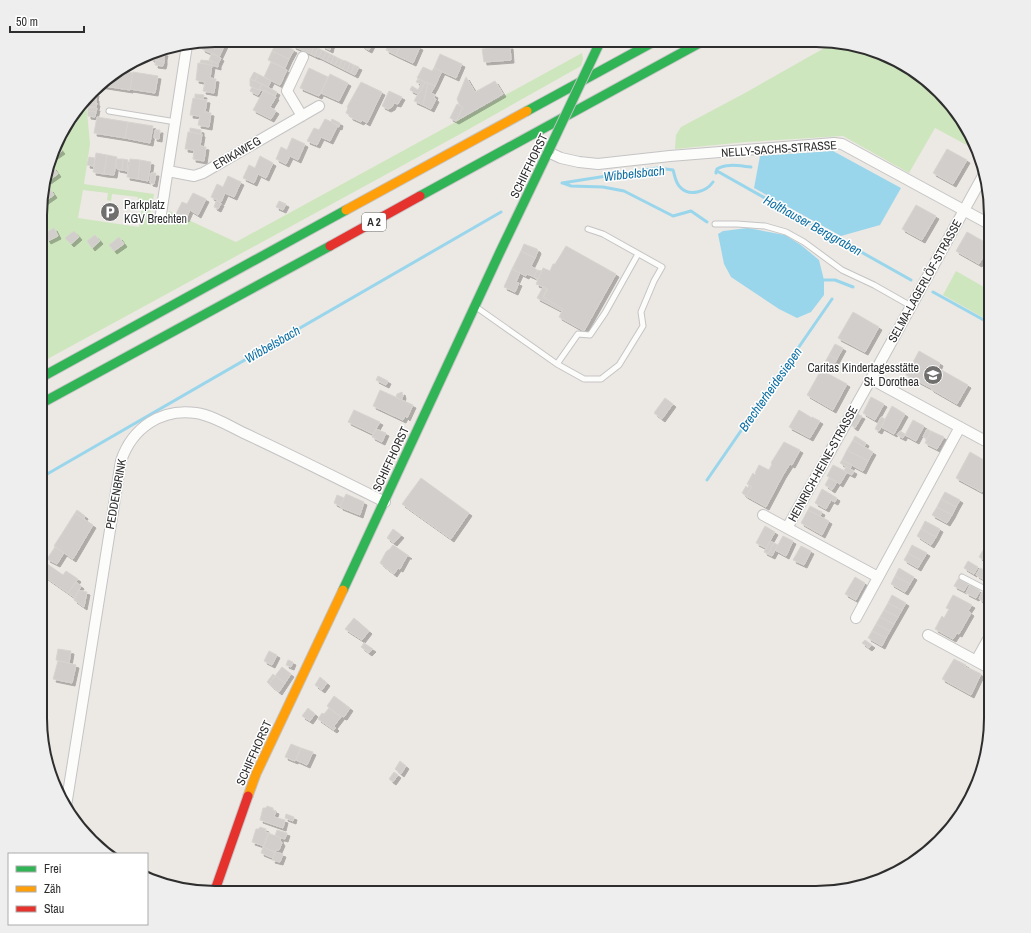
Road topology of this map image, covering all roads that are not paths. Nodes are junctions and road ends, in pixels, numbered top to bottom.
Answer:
1 (598, 47) edge
2 (644, 47) edge
3 (692, 47) edge
4 (186, 49) edge
5 (303, 57) dead end
6 (319, 106) dead end
7 (109, 111) dead end
8 (302, 116) junction
9 (176, 122) junction
10 (548, 152) junction
11 (168, 171) junction
12 (980, 180) edge
13 (963, 211) junction
14 (161, 214) dead end
15 (984, 222) edge
16 (715, 224) dead end
17 (588, 229) dead end
18 (638, 254) junction
19 (476, 306) junction
20 (911, 306) junction
21 (557, 364) junction
22 (47, 374) edge
23 (871, 379) junction
24 (47, 400) edge
25 (960, 427) junction
26 (984, 440) edge
27 (385, 502) junction
28 (763, 515) dead end
29 (787, 528) junction
30 (878, 577) junction
31 (962, 577) dead end
32 (984, 588) edge
33 (856, 618) dead end
34 (928, 634) dead end
35 (984, 647) edge
36 (976, 661) junction
37 (984, 665) edge
38 (67, 798) edge
39 (216, 886) edge

1 - 10 main road, SCHIFFHORST, bridge
2 - 22 main road, A 2
3 - 24 main road, A 2
4 - 9 street
5 - 8 street
6 - 8 street, ERIKAWEG
7 - 9 lane
8 - 11 street, ERIKAWEG
9 - 11 street
10 - 13 street, NELLY-SACHS-STRASSE
10 - 19 main road, SCHIFFHORST
11 - 14 street
12 - 13 street, SELMA-LAGERLÖF-STRASSE
13 - 15 street, NELLY-SACHS-STRASSE
13 - 20 street, SELMA-LAGERLÖF-STRASSE
16 - 20 lane
17 - 18 lane
18 - 21 lane
18 - 21 lane
19 - 21 lane
19 - 27 main road, SCHIFFHORST
20 - 23 street, SELMA-LAGERLÖF-STRASSE
23 - 25 street
23 - 29 street, HEINRICH-HEINE-STRASSE
25 - 26 street
25 - 30 street
27 - 38 street, PEDDENBRINK
27 - 39 main road, SCHIFFHORST
28 - 29 street, HEINRICH-HEINE-STRASSE
29 - 30 street, HEINRICH-HEINE-STRASSE
30 - 33 street
31 - 32 lane
34 - 36 street
35 - 36 street
36 - 37 street

